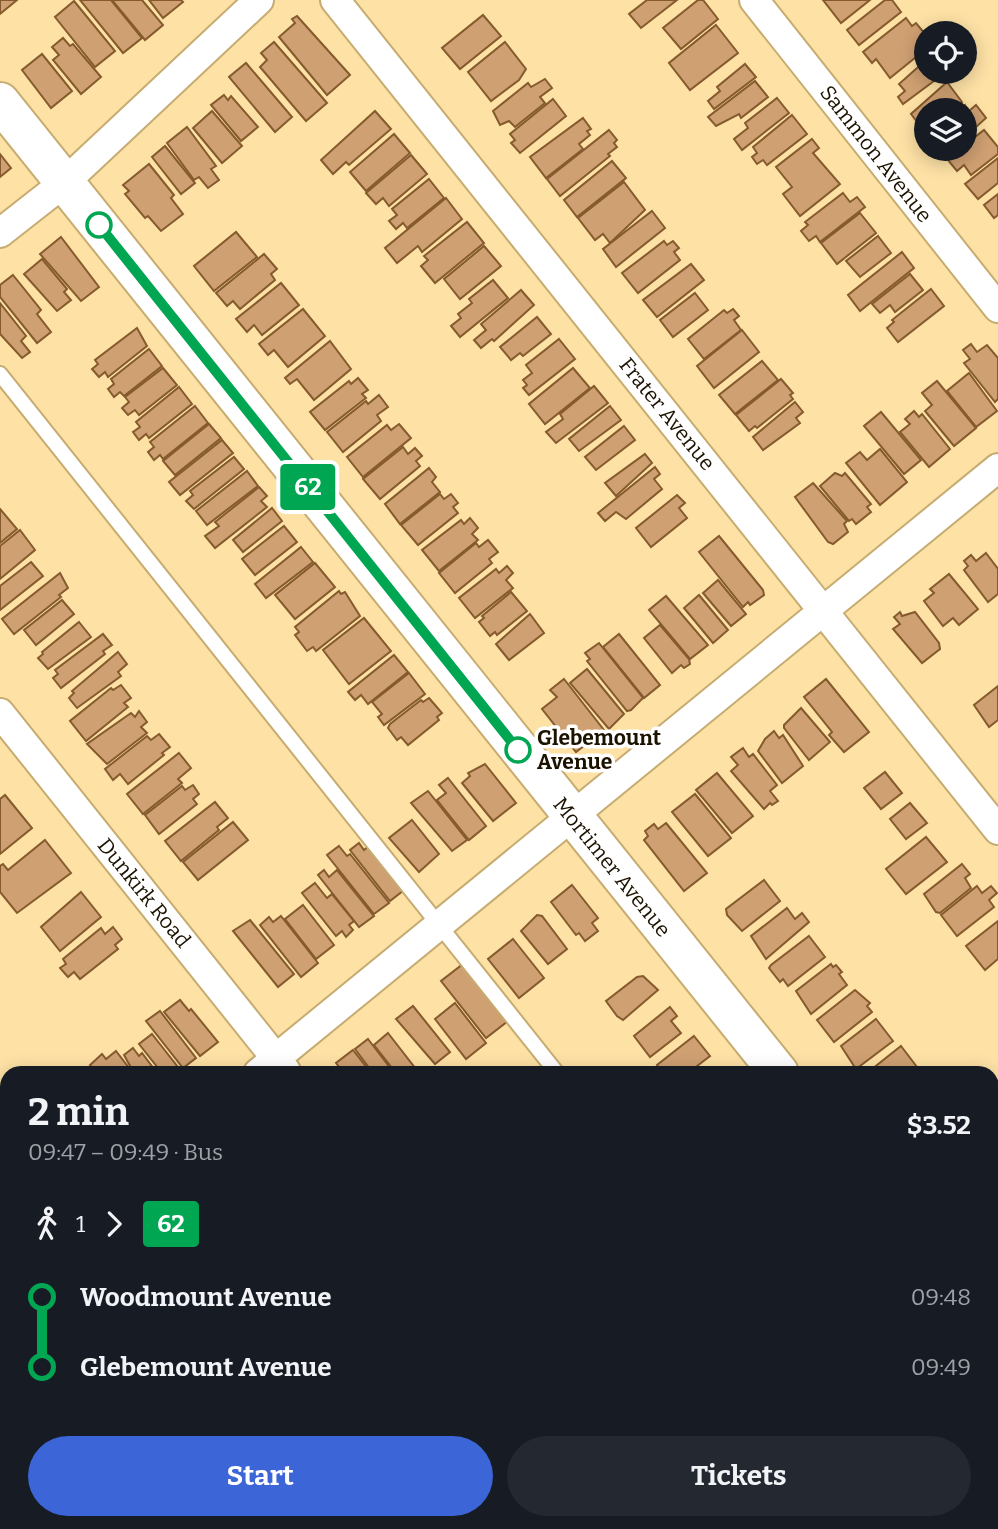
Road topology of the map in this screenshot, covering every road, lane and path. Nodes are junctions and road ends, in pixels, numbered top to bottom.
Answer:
1 (259, 0) edge
2 (335, 0) edge
3 (754, 0) edge
4 (0, 102) edge
5 (65, 182) junction
6 (0, 233) edge
7 (998, 308) edge
8 (0, 374) edge
9 (998, 468) edge
10 (824, 610) junction
11 (0, 713) edge
12 (572, 818) junction
13 (998, 830) edge
14 (439, 923) junction
15 (272, 1066) edge
16 (276, 1066) edge
17 (551, 1066) edge
18 (773, 1066) edge

1 - 5 street
2 - 10 street, Frater Avenue
3 - 7 street, Sammon Avenue
4 - 5 street, Mortimer Avenue
5 - 6 street
5 - 12 street, Mortimer Avenue
8 - 14 lane
9 - 10 street
10 - 12 street
10 - 13 street, Frater Avenue
11 - 15 street, Dunkirk Road
12 - 14 street
12 - 18 street, Mortimer Avenue
14 - 16 street
14 - 17 lane

